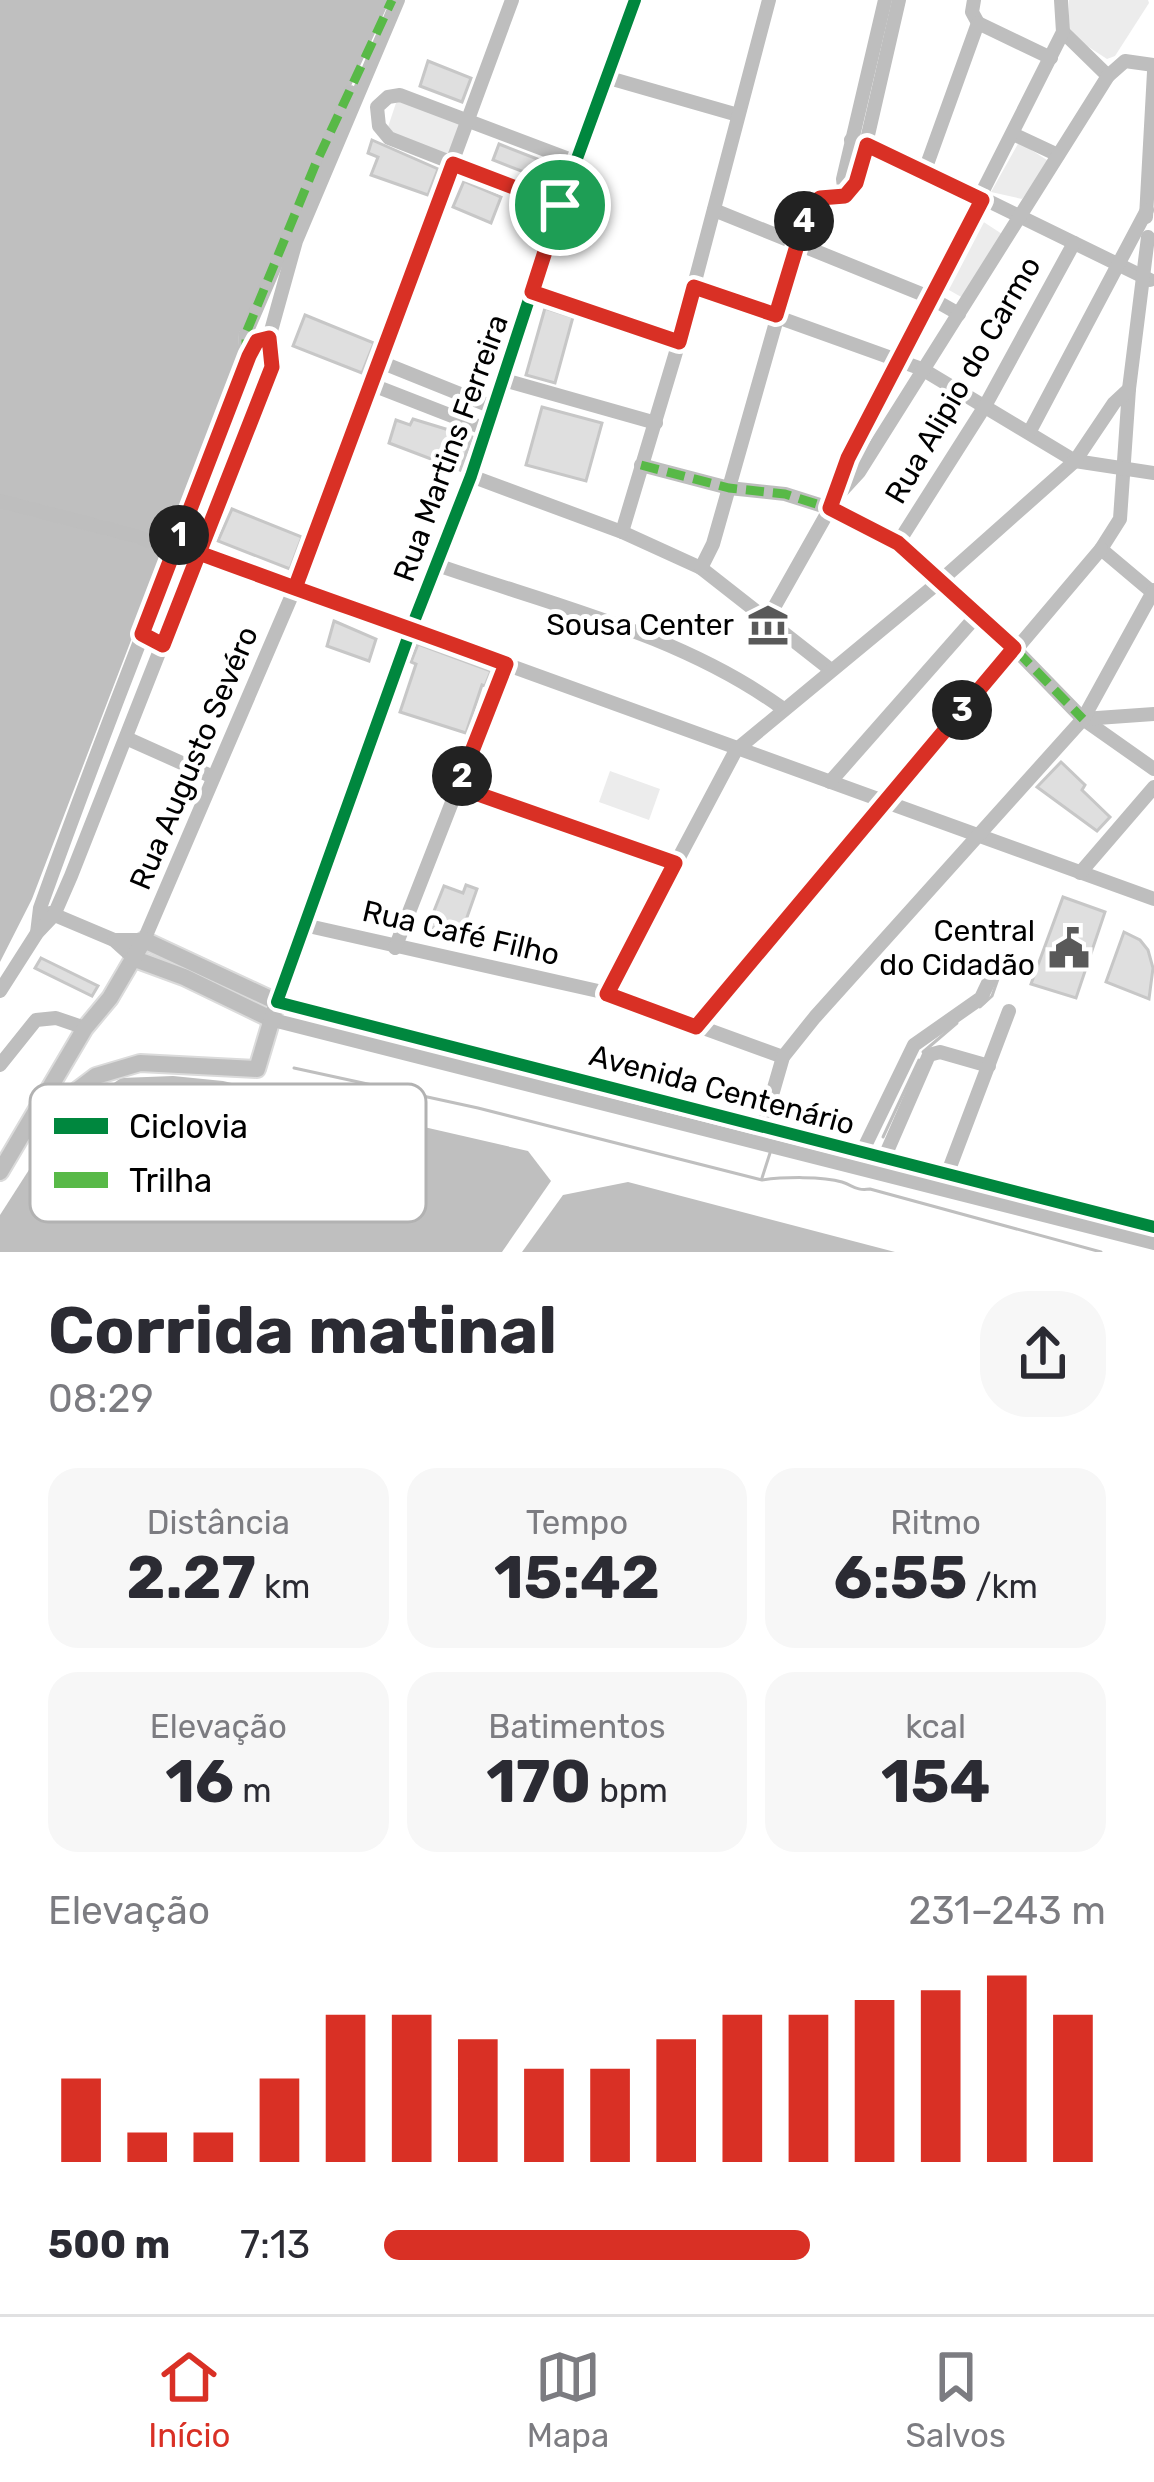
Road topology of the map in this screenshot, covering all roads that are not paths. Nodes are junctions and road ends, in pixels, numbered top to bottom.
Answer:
1 (395, 0) edge
2 (512, 0) edge
3 (635, 0) edge
4 (769, 0) edge
5 (885, 0) edge
6 (899, 0) edge
7 (974, 0) edge
8 (1061, 0) edge
9 (978, 23) junction
10 (1063, 32) junction
11 (880, 54) junction
12 (1051, 58) junction
13 (1154, 68) edge
14 (1108, 76) junction
15 (609, 78) junction
16 (357, 98) junction
17 (377, 107) junction
18 (738, 116) junction
19 (469, 120) junction
20 (1013, 134) junction
21 (859, 143) junction
22 (1058, 155) junction
23 (577, 162) junction
24 (453, 164) junction
25 (925, 170) junction
26 (982, 200) junction
27 (560, 205) junction
28 (714, 210) junction
29 (1147, 210) junction
30 (1017, 216) junction
31 (1148, 237) junction
32 (797, 242) junction
33 (1074, 243) junction
34 (1154, 257) edge
35 (1116, 263) junction
36 (1150, 280) edge
37 (694, 287) junction
38 (532, 292) junction
39 (929, 297) junction
40 (959, 314) junction
41 (776, 315) junction
42 (269, 338) junction
43 (679, 342) junction
44 (378, 361) junction
45 (899, 361) junction
46 (922, 368) junction
47 (504, 380) junction
48 (370, 384) junction
49 (1129, 389) junction
50 (985, 406) junction
51 (494, 408) junction
52 (656, 423) junction
53 (488, 430) junction
54 (1030, 431) junction
55 (1076, 461) junction
56 (641, 465) junction
57 (1125, 471) junction
58 (1154, 472) edge
59 (471, 476) junction
60 (729, 488) junction
61 (0, 501) edge
62 (833, 502) junction
63 (190, 509) junction
64 (622, 532) junction
65 (898, 543) junction
66 (169, 548) junction
67 (1101, 548) junction
68 (199, 553) junction
69 (436, 565) junction
70 (701, 568) junction
71 (939, 582) junction
72 (295, 588) junction
73 (1153, 591) edge
74 (978, 614) junction
75 (768, 618) junction
76 (411, 628) junction
77 (142, 634) junction
78 (163, 645) junction
79 (1014, 648) junction
80 (506, 664) junction
81 (831, 670) junction
82 (782, 708) junction
83 (1154, 714) edge
84 (1083, 719) junction
85 (126, 738) junction
86 (736, 750) junction
87 (1154, 769) edge
88 (214, 777) junction
89 (830, 782) junction
90 (86, 784) junction
91 (458, 787) junction
92 (1154, 787) edge
93 (104, 794) junction
94 (884, 803) junction
95 (977, 837) junction
96 (675, 863) junction
97 (1080, 873) junction
98 (1154, 899) edge
99 (47, 911) junction
100 (304, 925) junction
101 (114, 940) junction
102 (144, 940) junction
103 (395, 948) junction
104 (135, 959) junction
105 (999, 960) dead end
106 (0, 991) edge
107 (607, 994) junction
108 (275, 1011) junction
109 (1009, 1011) dead end
110 (696, 1027) junction
111 (85, 1028) junction
112 (477, 1052) junction
113 (783, 1057) junction
114 (0, 1064) edge
115 (989, 1066) junction
116 (474, 1070) junction
117 (53, 1084) edge
118 (85, 1084) edge
119 (29, 1126) edge
120 (761, 1132) junction
121 (862, 1152) junction
122 (885, 1156) junction
123 (0, 1172) edge
124 (945, 1179) junction
125 (1154, 1227) edge
126 (1154, 1243) edge

1 - 16 street
1 - 63 street
2 - 19 street, Rua Augusto Sevéro
3 - 15 street, Rua Martins Ferreira
4 - 18 street
5 - 11 street
6 - 11 street
7 - 9 street
8 - 10 street
9 - 12 street
9 - 25 street
10 - 12 street
10 - 14 street
11 - 21 street
12 - 20 street
13 - 14 street
13 - 29 street
14 - 22 street
15 - 18 street
15 - 23 street, Rua Martins Ferreira
16 - 17 street
16 - 42 street
17 - 19 street
17 - 24 street
18 - 28 street
19 - 23 street
19 - 24 street, Rua Augusto Sevéro
20 - 22 street
20 - 26 street
21 - 25 street
21 - 32 street
22 - 30 street
23 - 27 street, Rua Martins Ferreira
24 - 27 street
24 - 44 street, Rua Augusto Sevéro
25 - 26 street
26 - 30 street
26 - 39 street
27 - 38 street, Rua Martins Ferreira
28 - 32 street
28 - 37 street
29 - 31 street
29 - 35 street
30 - 33 street
30 - 40 street
31 - 34 street
31 - 36 street
32 - 39 street
32 - 41 street
33 - 35 street
33 - 50 street, Rua Alipio do Carmo
35 - 36 street
35 - 54 street
36 - 49 street
37 - 41 street
37 - 43 street
38 - 43 street
38 - 47 street, Rua Martins Ferreira
39 - 40 street
39 - 45 street
40 - 46 street
41 - 45 street
41 - 60 street
42 - 63 street
42 - 68 street
43 - 52 street
44 - 48 street, Rua Augusto Sevéro
44 - 51 street
45 - 46 street
45 - 62 street
46 - 50 street
46 - 62 street
47 - 51 street, Rua Martins Ferreira
47 - 52 street
48 - 53 street
48 - 72 street, Rua Augusto Sevéro
49 - 55 street
49 - 57 street
50 - 54 street
50 - 65 street, Rua Alipio do Carmo
51 - 53 street, Rua Martins Ferreira
52 - 56 street
53 - 59 street, Rua Martins Ferreira
54 - 55 street
55 - 57 street
55 - 71 street
56 - 60 street
56 - 64 street
57 - 58 street
57 - 67 street
59 - 64 street
59 - 69 street, Rua Martins Ferreira
60 - 62 street
60 - 70 street
61 - 66 street
62 - 65 street
62 - 75 street
63 - 66 street
64 - 70 street
65 - 71 street
66 - 77 street
67 - 73 street
67 - 79 street
68 - 72 street
68 - 78 street
69 - 76 street, Rua Martins Ferreira
69 - 82 street
70 - 75 street
71 - 74 street
71 - 81 street
72 - 76 street
72 - 88 street, Rua Augusto Sevéro
73 - 84 street
74 - 79 street
74 - 89 street
75 - 81 street
76 - 80 street
76 - 100 street, Rua Martins Ferreira
77 - 78 street
77 - 90 street
78 - 85 street
79 - 84 street
79 - 94 street
80 - 86 street
80 - 91 street
81 - 82 street
82 - 86 street
83 - 84 street
84 - 87 street
84 - 95 street
85 - 88 street
85 - 93 street
86 - 89 street
86 - 96 street
88 - 102 street, Rua Augusto Sevéro
89 - 94 street
90 - 93 street
90 - 99 street
91 - 96 street
91 - 103 street
92 - 97 street
93 - 99 street
94 - 95 street
94 - 110 street
95 - 97 street
95 - 113 street
96 - 107 street
97 - 98 street
99 - 101 street, Avenida Centenário
99 - 106 street
100 - 103 street, Rua Café Filho
100 - 108 street, Rua Martins Ferreira
101 - 102 street, Avenida Centenário
101 - 104 street, Avenida Centenário
102 - 104 main road, Rua Augusto Sevéro
102 - 108 main road, Avenida Centenário
103 - 107 street, Rua Café Filho
104 - 108 main road, Avenida Centenário
104 - 111 main road, Rua Augusto Sevéro
105 - 121 street
107 - 110 street, Rua Café Filho
108 - 112 street, Avenida Centenário
108 - 116 street, Avenida Centenário
108 - 118 main road, Rua Martins Ferreira
109 - 115 street
110 - 113 street, Rua Café Filho
111 - 114 street
111 - 117 main road, Rua Augusto Sevéro
112 - 116 street
112 - 120 street, Avenida Centenário
113 - 120 street
115 - 122 street
115 - 124 street
116 - 120 street, Avenida Centenário
119 - 123 main road, Rua Augusto Sevéro
120 - 121 street, Avenida Centenário
120 - 124 street, Avenida Centenário
121 - 122 street, Avenida Centenário
122 - 124 street, Avenida Centenário
124 - 125 street, Avenida Centenário
124 - 126 street, Avenida Centenário

